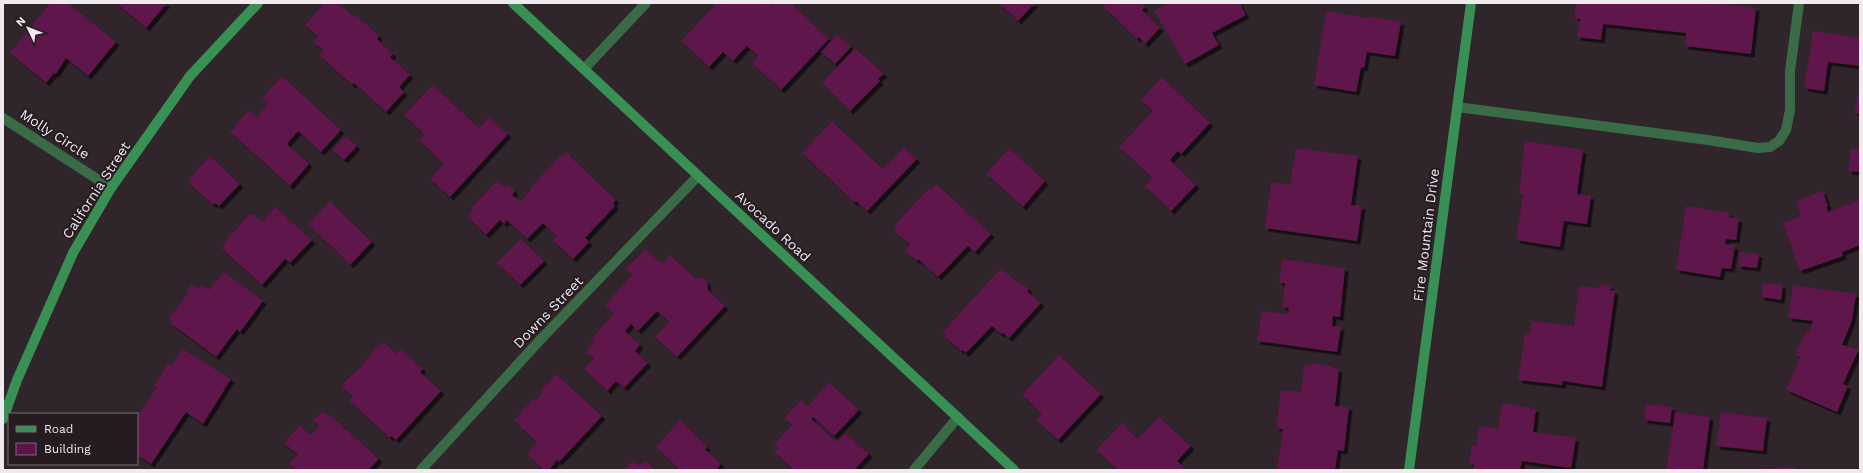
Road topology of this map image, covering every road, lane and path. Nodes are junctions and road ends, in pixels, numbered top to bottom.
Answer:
1 (258, 3) edge
2 (513, 3) edge
3 (646, 3) edge
4 (1471, 3) edge
5 (1799, 3) edge
6 (584, 69) junction
7 (1457, 106) junction
8 (3, 118) edge
9 (698, 176) junction
10 (111, 188) junction
11 (958, 417) junction
12 (3, 419) edge
13 (421, 470) edge
14 (914, 470) edge
15 (1014, 470) edge
16 (1409, 470) edge

1 - 10 street, California Street
2 - 6 street, Avocado Road
3 - 6 street
4 - 7 street, Fire Mountain Drive
5 - 7 street
6 - 9 street, Avocado Road
7 - 16 street, Fire Mountain Drive
8 - 10 street, Molly Circle
9 - 11 street, Avocado Road
9 - 13 street, Downs Street
10 - 12 street, California Street
11 - 14 street
11 - 15 street, Avocado Road

